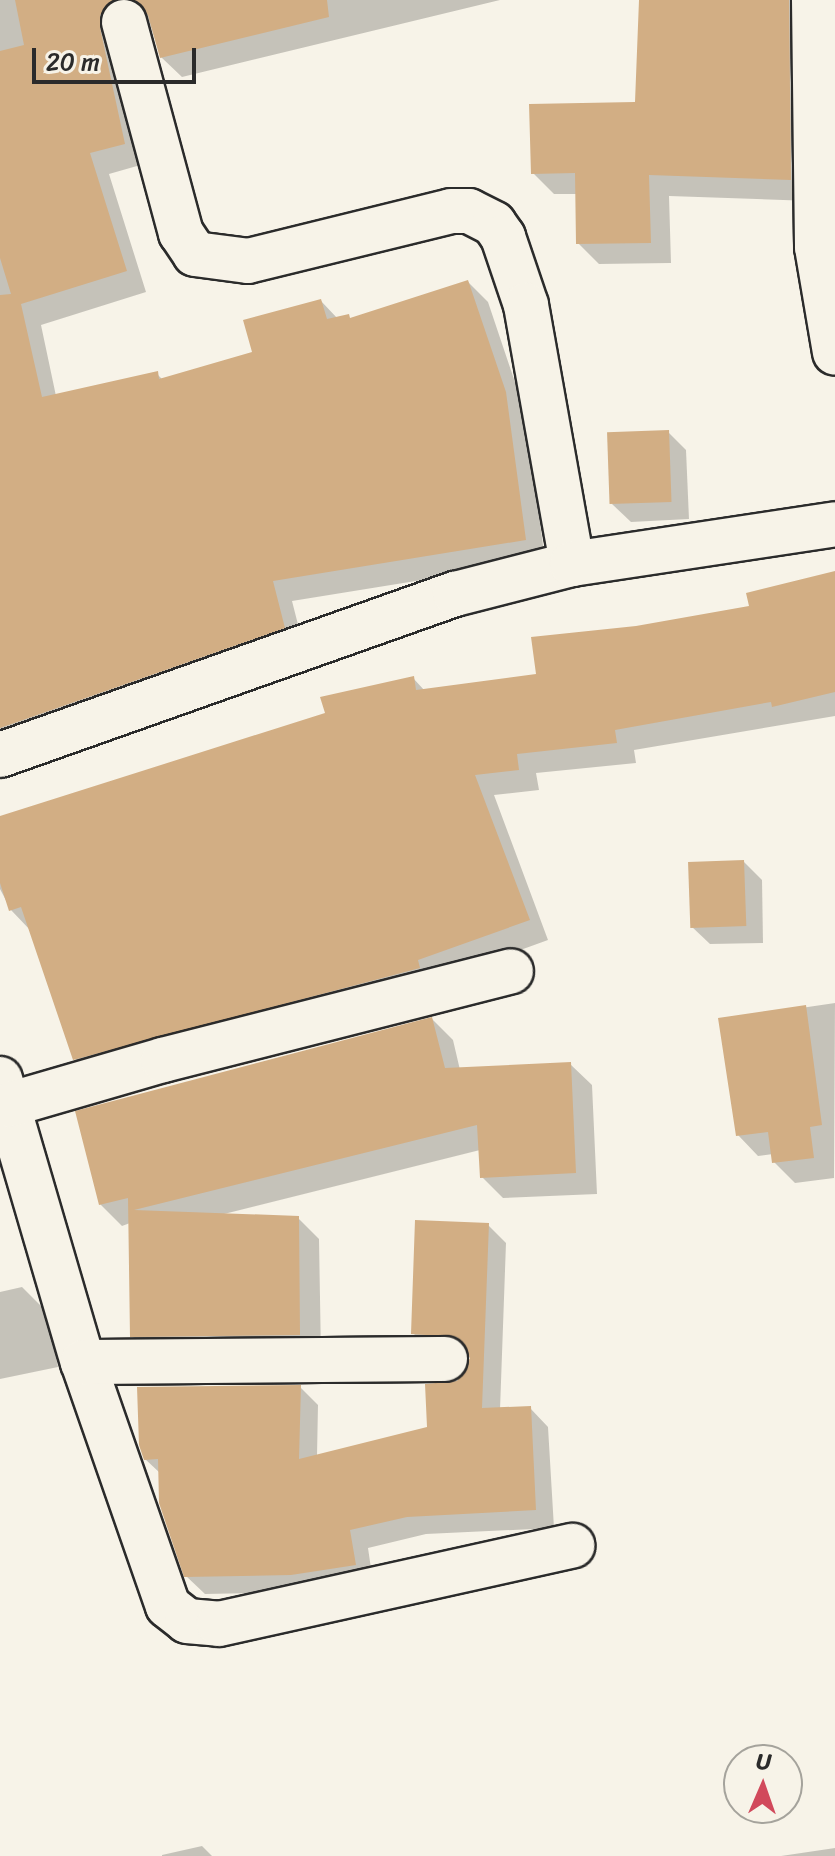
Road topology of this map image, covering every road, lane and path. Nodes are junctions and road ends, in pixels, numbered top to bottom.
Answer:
1 (814, 0) edge
2 (124, 22) dead end
3 (826, 246) edge
4 (835, 352) edge
5 (835, 524) edge
6 (572, 564) junction
7 (0, 755) edge
8 (511, 971) dead end
9 (4, 1092) edge
10 (445, 1359) dead end
11 (83, 1362) junction
12 (572, 1546) dead end

1 - 3 street
2 - 6 street
3 - 4 street
5 - 6 street
6 - 7 street
8 - 9 street
9 - 11 street
10 - 11 street
11 - 12 street

